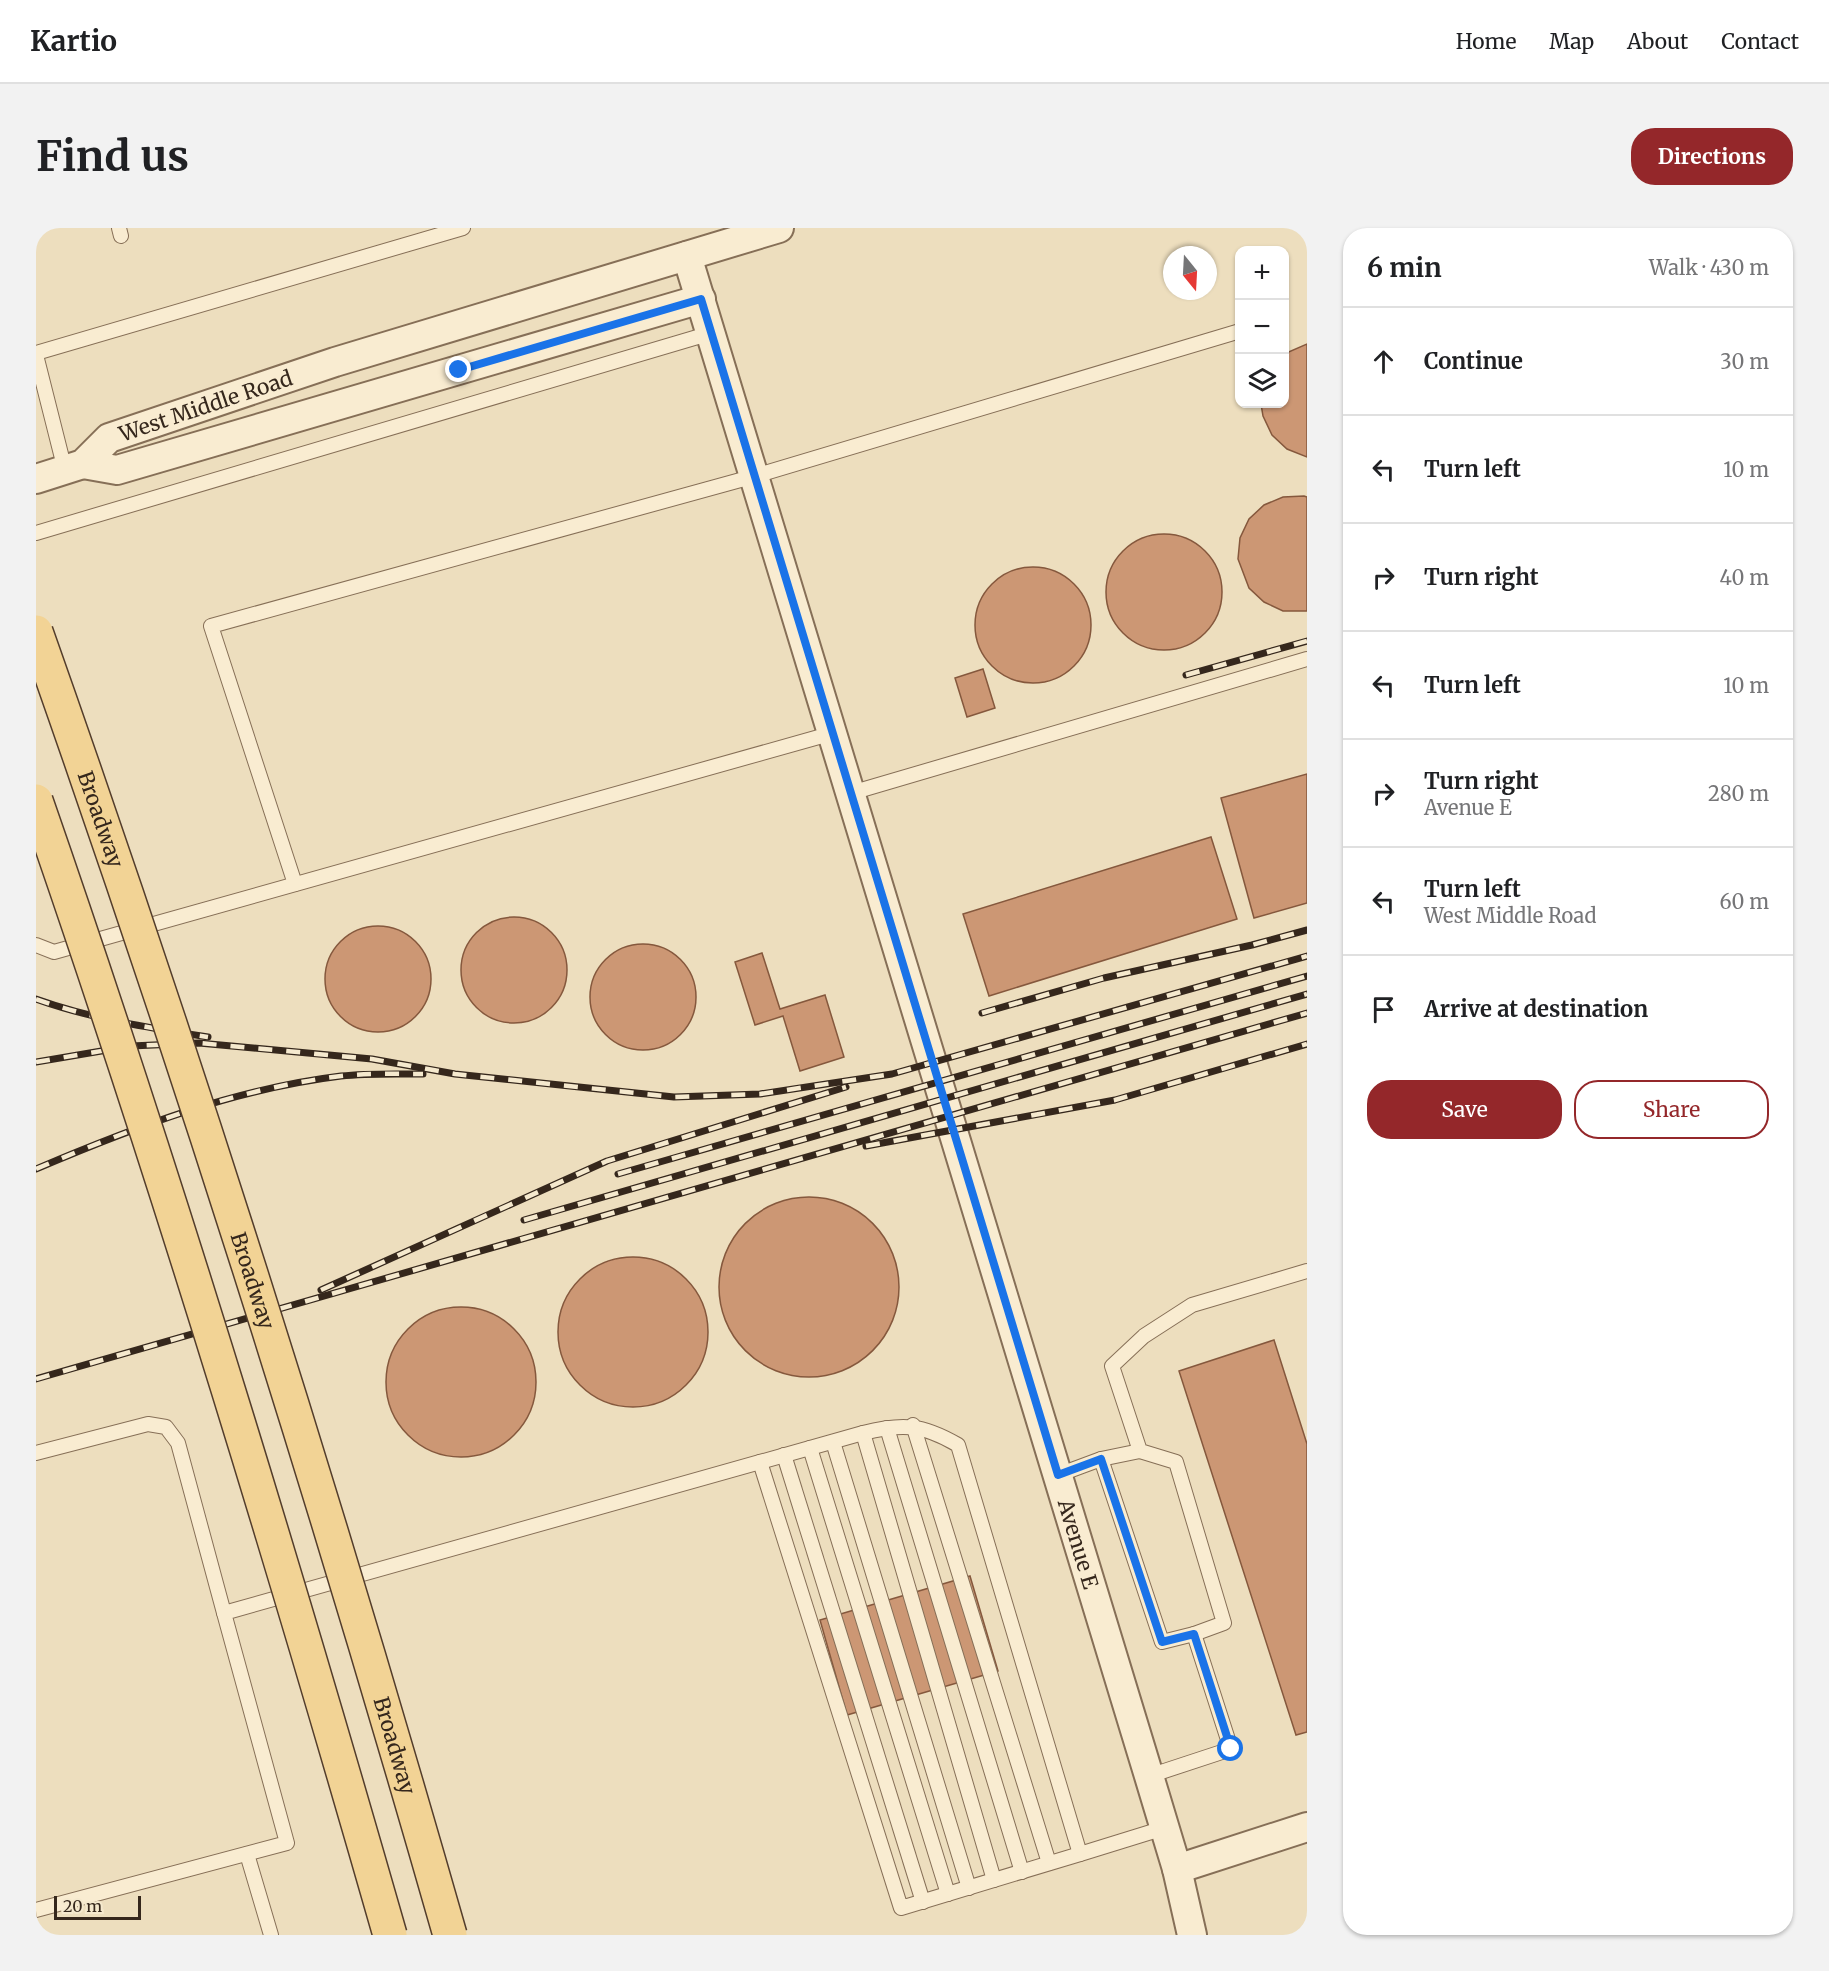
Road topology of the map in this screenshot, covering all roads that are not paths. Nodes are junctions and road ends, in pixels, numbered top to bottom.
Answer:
1 (463, 228) edge
2 (779, 228) edge
3 (687, 256) junction
4 (701, 299) junction
5 (711, 333) junction
6 (1235, 333) edge
7 (36, 354) edge
8 (74, 467) junction
9 (754, 476) junction
10 (36, 479) edge
11 (36, 533) edge
12 (36, 633) edge
13 (1307, 659) edge
14 (833, 733) junction
15 (851, 793) junction
16 (36, 801) edge
17 (295, 884) junction
18 (36, 945) edge
19 (1307, 1271) edge
20 (913, 1425) junction
21 (888, 1428) junction
22 (862, 1433) junction
23 (833, 1442) junction
24 (810, 1448) junction
25 (1140, 1451) junction
26 (36, 1453) edge
27 (784, 1455) junction
28 (1101, 1459) junction
29 (760, 1462) junction
30 (1058, 1475) junction
31 (224, 1613) junction
32 (1194, 1634) junction
33 (1149, 1776) junction
34 (1307, 1827) edge
35 (1164, 1828) junction
36 (247, 1854) junction
37 (1080, 1854) junction
38 (1049, 1863) junction
39 (1177, 1869) junction
40 (1022, 1872) junction
41 (994, 1880) junction
42 (969, 1888) junction
43 (948, 1894) junction
44 (923, 1902) junction
45 (36, 1910) edge
46 (271, 1935) edge
47 (390, 1935) edge
48 (450, 1935) edge
49 (1192, 1935) edge

1 - 7 lane
2 - 3 street, West Middle Road
3 - 4 street, Avenue E
3 - 8 street, West Middle Road
4 - 5 street, Avenue E
4 - 8 street, West Middle Road
5 - 9 street, Avenue E
5 - 11 lane
6 - 9 lane
7 - 8 lane
8 - 10 street
9 - 14 street, Avenue E
9 - 17 lane
12 - 48 main road, Broadway, bridge
13 - 15 lane
14 - 15 street, Avenue E
14 - 17 lane
15 - 30 street, Avenue E
16 - 47 main road, bridge
17 - 18 lane
19 - 25 lane
20 - 21 lane
20 - 37 lane
20 - 38 lane
21 - 22 lane
21 - 40 lane
22 - 23 lane
22 - 41 lane
23 - 24 lane
23 - 42 lane
24 - 27 lane
24 - 43 lane
25 - 28 lane
25 - 32 lane
26 - 31 lane
27 - 29 lane
27 - 44 lane
28 - 30 lane
28 - 32 lane
29 - 31 lane
29 - 44 lane
30 - 33 street, Avenue E
31 - 36 lane
32 - 33 lane
33 - 35 street, Avenue E
34 - 39 street
35 - 37 lane
35 - 39 street, Avenue E
36 - 45 lane
36 - 46 lane
37 - 38 lane
38 - 40 lane
39 - 49 street, Avenue E
40 - 41 lane
41 - 42 lane
42 - 43 lane
43 - 44 lane

